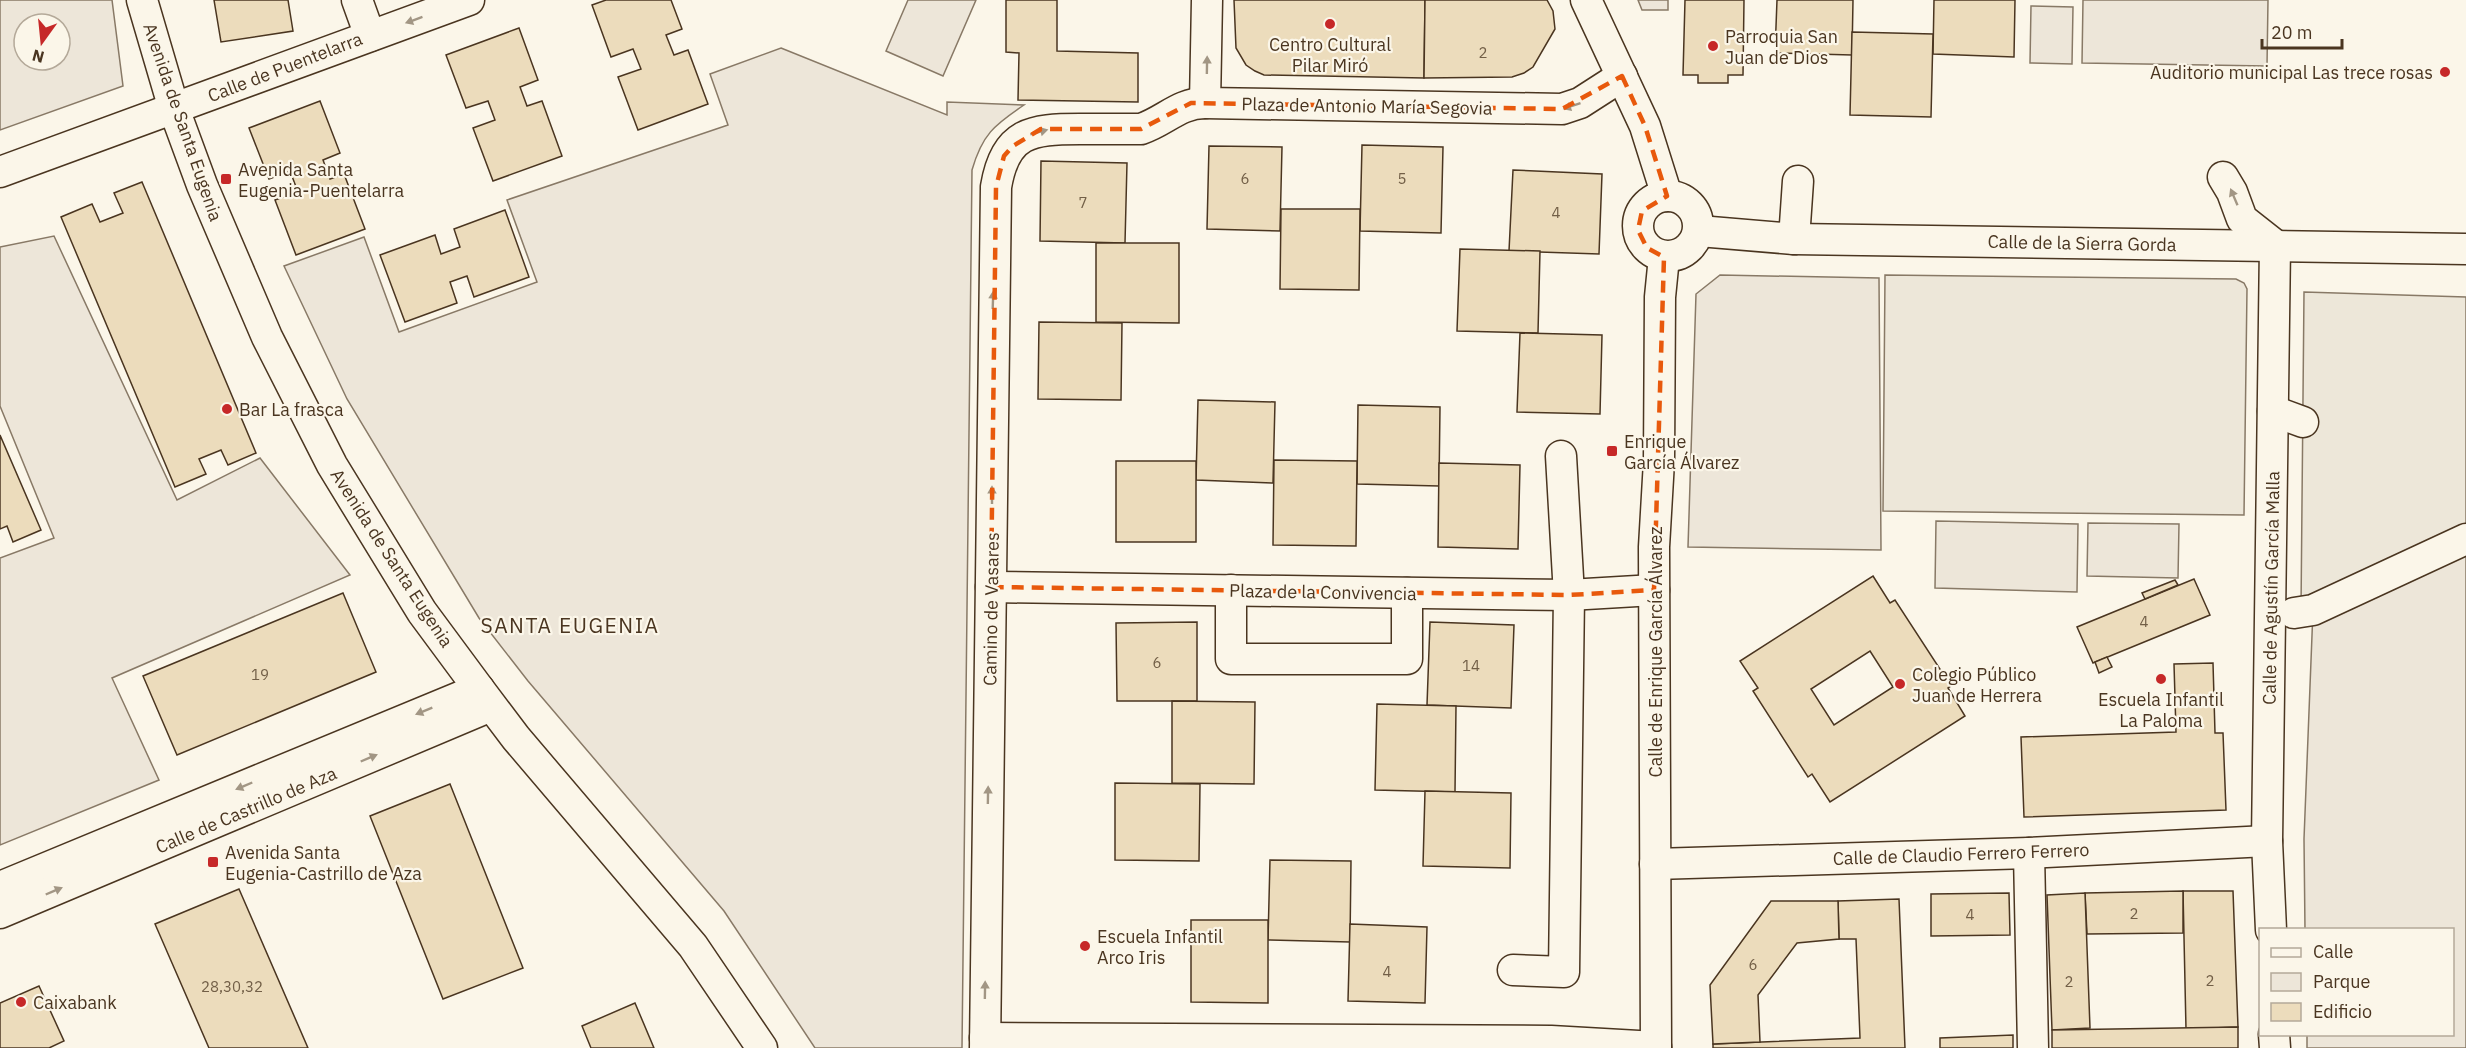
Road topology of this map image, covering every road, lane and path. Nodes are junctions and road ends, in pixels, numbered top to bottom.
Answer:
1 (142, 0) edge
2 (357, 0) edge
3 (469, 0) edge
4 (1207, 0) edge
5 (1586, 0) edge
6 (370, 36) junction
7 (1622, 76) junction
8 (1205, 103) junction
9 (174, 109) junction
10 (999, 170) joint
11 (0, 172) edge
12 (2223, 177) dead end
13 (1798, 181) dead end
14 (1668, 196) junction
15 (1699, 231) junction
16 (1794, 239) junction
17 (2275, 246) junction
18 (2466, 249) edge
19 (1664, 256) junction
20 (2273, 411) junction
21 (2303, 422) dead end
22 (1561, 456) dead end
23 (2466, 538) edge
24 (991, 586) junction
25 (1231, 590) junction
26 (1654, 590) junction
27 (1407, 593) junction
28 (1569, 596) junction
29 (2295, 613) dead end
30 (485, 697) junction
31 (2267, 841) junction
32 (2029, 853) junction
33 (1655, 864) junction
34 (0, 887) edge
35 (0, 914) edge
36 (2271, 928) edge
37 (1513, 970) dead end
38 (985, 1043) edge
39 (762, 1048) edge
40 (1656, 1048) edge
41 (2033, 1048) edge

1 - 9 street, Avenida de Santa Eugenia
2 - 6 street
3 -> 6 street, Calle de Puentelarra
8 -> 4 street
5 - 7 street
6 - 9 street, Calle de Puentelarra
7 -> 8 street, Plaza de Antonio María Segovia
7 - 14 street
10 -> 8 street, Plaza de Antonio María Segovia
9 - 11 street, Calle de Puentelarra
9 - 30 street, Avenida de Santa Eugenia
24 -> 10 street, Camino de Vasares
17 -> 12 street
13 - 16 street
14 - 15 street
14 - 19 street
15 - 16 street, Calle de la Sierra Gorda
15 - 19 street
16 - 17 street, Calle de la Sierra Gorda
17 - 18 street, Calle de la Sierra Gorda
17 - 20 street, Calle de Agustín García Malla
19 - 26 street, Calle de Enrique García Álvarez
20 - 21 street
20 - 31 street, Calle de Agustín García Malla
22 - 28 street
23 - 29 street
24 - 25 street, Plaza de la Convivencia
38 -> 24 street, Camino de Vasares
25 - 27 street, Plaza de la Convivencia
25 - 27 street
26 - 28 street, Plaza de la Convivencia
26 - 33 street, Calle de Enrique García Álvarez
27 - 28 street, Plaza de la Convivencia
28 - 37 street
30 -> 34 street, Calle de Castrillo de Aza
35 -> 30 street, Calle de Castrillo de Aza
30 - 39 street, Avenida de Santa Eugenia
31 - 32 street, Calle de Claudio Ferrero Ferrero
31 - 36 street, Calle de Agustín García Malla
32 - 33 street, Calle de Claudio Ferrero Ferrero
32 - 41 street
33 - 40 street, Calle de Enrique García Álvarez
38 - 40 street

